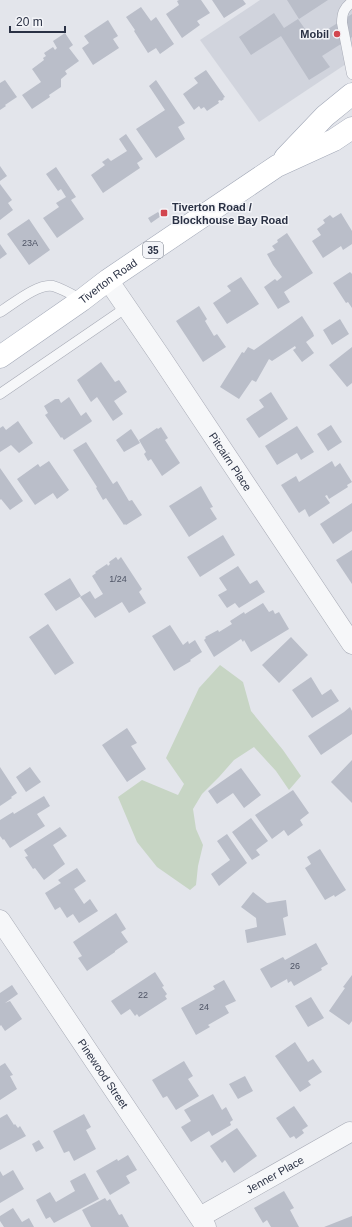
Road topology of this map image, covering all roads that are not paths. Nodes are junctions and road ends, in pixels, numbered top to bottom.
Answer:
1 (352, 2) edge
2 (351, 69) edge
3 (352, 94) edge
4 (352, 128) edge
5 (277, 166) junction
6 (108, 280) junction
7 (82, 300) junction
8 (127, 307) junction
9 (0, 312) edge
10 (0, 357) edge
11 (0, 394) edge
12 (352, 644) edge
13 (0, 920) edge
14 (350, 1132) dead end
15 (203, 1222) edge

1 - 2 lane
3 - 5 main road, Tiverton Road / 35
4 - 5 main road, Tiverton Road / 35
5 - 6 main road, Tiverton Road / 35
6 - 7 main road, Tiverton Road / 35
6 - 8 street, Pitcairn Place
7 - 9 lane
7 - 10 main road, Tiverton Road / 35
8 - 11 lane
8 - 12 street, Pitcairn Place
13 - 15 street, Pinewood Street
14 - 15 street, Jenner Place

